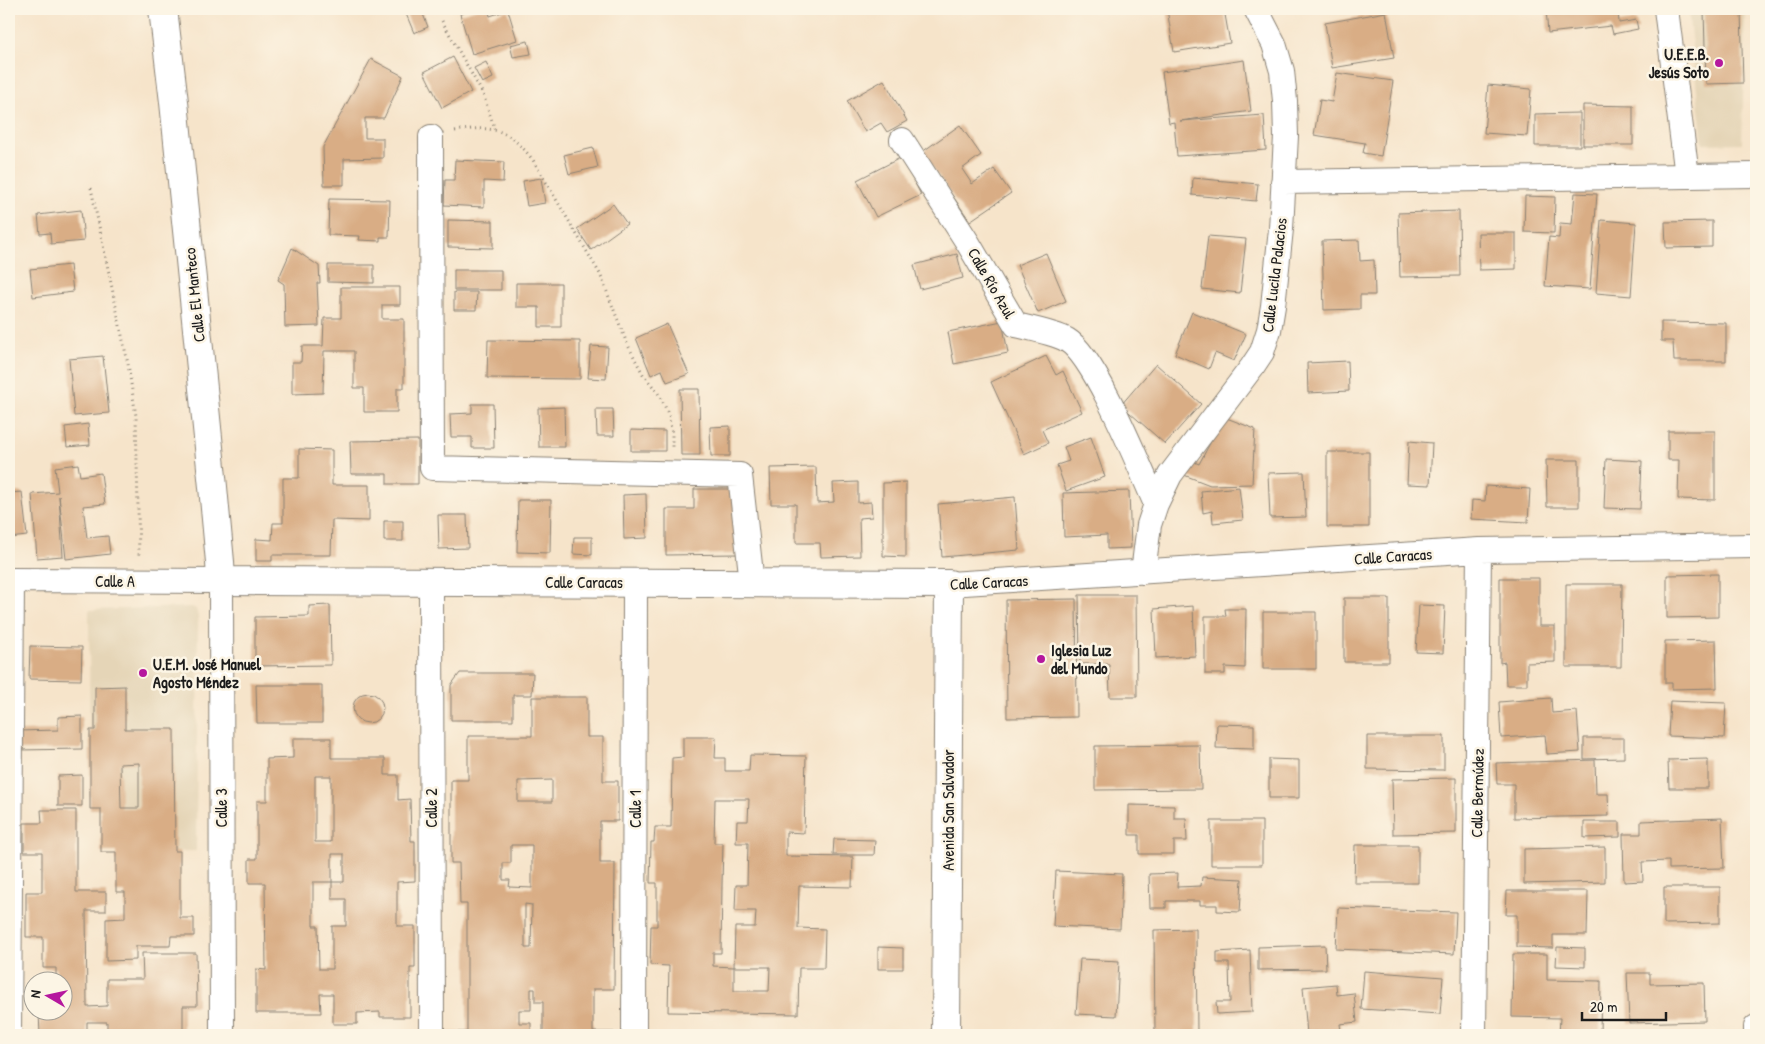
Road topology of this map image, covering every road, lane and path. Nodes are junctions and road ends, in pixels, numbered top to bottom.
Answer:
1 (163, 9) edge
2 (1256, 9) edge
3 (1666, 9) edge
4 (442, 21) dead end
5 (495, 130) junction
6 (431, 137) joint
7 (902, 140) dead end
8 (1756, 175) edge
9 (1687, 176) junction
10 (1284, 182) junction
11 (91, 188) dead end
12 (673, 474) junction
13 (1156, 504) junction
14 (1756, 546) edge
15 (1479, 550) junction
16 (1143, 572) junction
17 (10, 580) edge
18 (140, 581) junction
19 (221, 581) junction
20 (431, 582) junction
21 (635, 582) junction
22 (752, 583) junction
23 (949, 584) junction
24 (1756, 1027) edge
25 (9, 1035) edge
26 (222, 1035) edge
27 (432, 1035) edge
28 (634, 1035) edge
29 (946, 1035) edge
30 (1474, 1035) edge
31 (1756, 1035) edge

1 - 19 street, Calle El Manteco
2 - 10 street, Calle Lucila Palacios
3 - 9 street
4 - 5 path
5 - 6 path
5 - 12 path
6 - 12 street
7 - 13 street, Calle Río Azul
8 - 9 street
9 - 10 street
10 - 13 street, Calle Lucila Palacios
11 - 18 path
12 - 22 street
13 - 16 street, Calle Lucila Palacios
14 - 15 street, Calle Caracas
15 - 16 street, Calle Caracas
15 - 30 street, Calle Bermúdez
16 - 23 street, Calle Caracas
17 - 18 street, Calle A
17 - 25 street
18 - 19 street, Calle A
19 - 20 street, Calle Caracas
19 - 26 street, Calle 3
20 - 21 street, Calle Caracas
20 - 27 street, Calle 2
21 - 22 street, Calle Caracas
21 - 28 street, Calle 1
22 - 23 street, Calle Caracas
23 - 29 street, Avenida San Salvador
24 - 31 street

